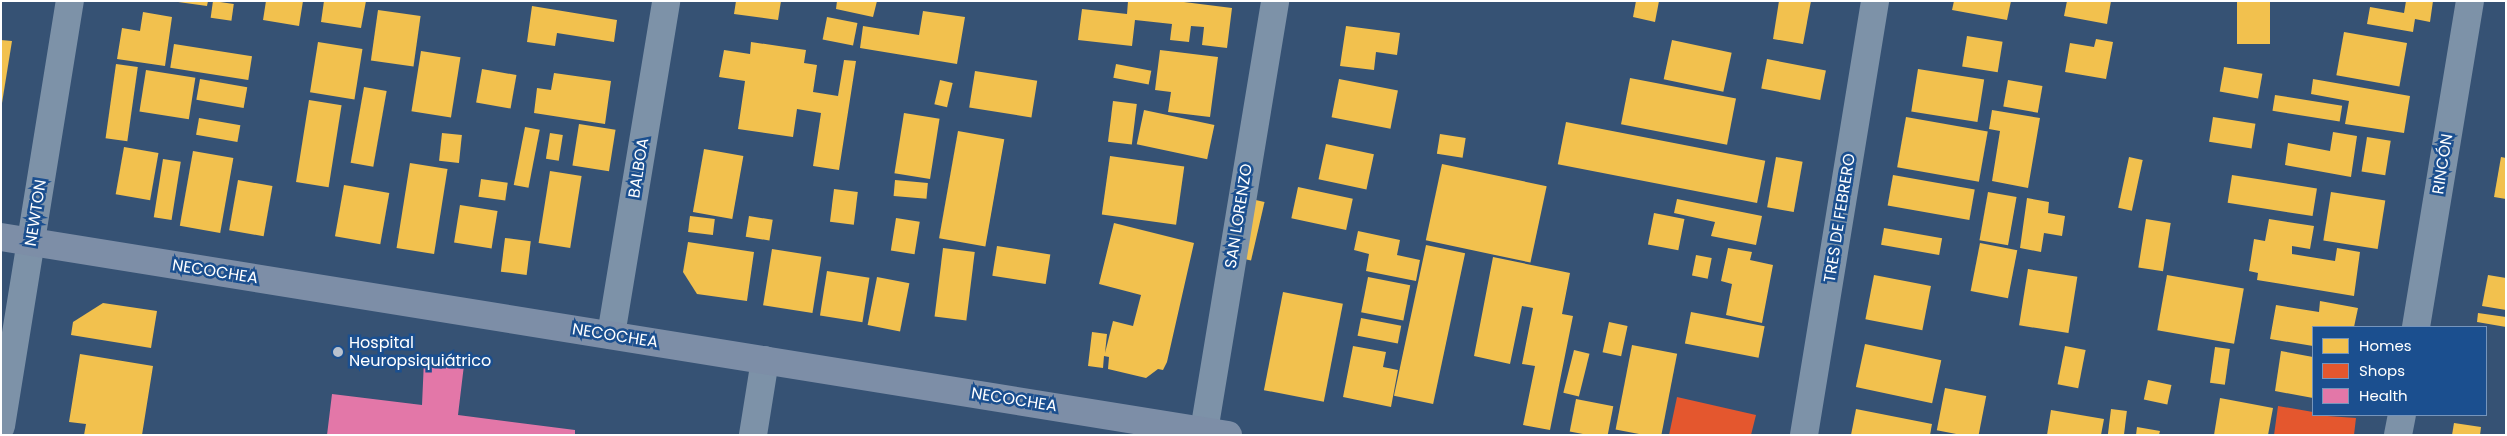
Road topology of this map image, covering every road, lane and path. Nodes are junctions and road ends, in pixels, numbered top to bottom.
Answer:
1 (70, 1) edge
2 (666, 1) edge
3 (1275, 1) edge
4 (1875, 1) edge
5 (2470, 1) edge
6 (1, 238) edge
7 (31, 242) junction
8 (2416, 326) edge
9 (611, 336) junction
10 (765, 360) junction
11 (2402, 416) edge
12 (1, 426) edge
13 (1216, 433) edge
14 (753, 435) edge
15 (1804, 435) edge
16 (2398, 435) edge

1 - 7 street, NEWTON
2 - 9 street, BALBOA
3 - 13 street, SAN LORENZO
4 - 15 street, TRES DE FEBRERO
5 - 8 street, RINCÓN
6 - 7 main road, NECOCHEA
7 - 9 main road, NECOCHEA
7 - 12 street, NEWTON
9 - 10 main road, NECOCHEA
10 - 13 main road, NECOCHEA
10 - 14 street
11 - 16 street

